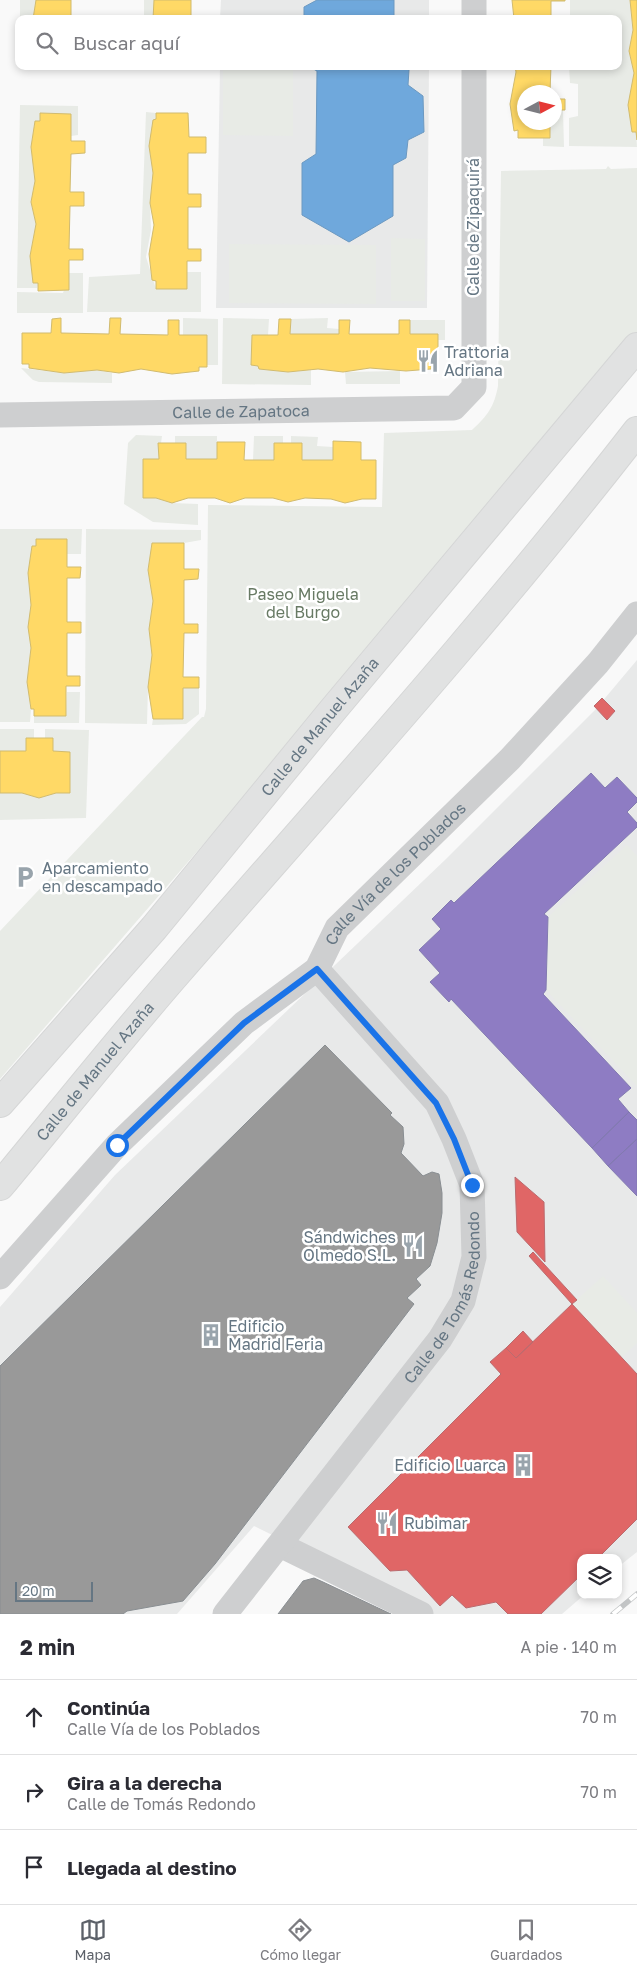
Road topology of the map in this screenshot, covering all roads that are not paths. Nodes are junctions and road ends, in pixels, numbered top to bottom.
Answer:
1 (474, 0) edge
2 (474, 15) edge
3 (474, 70) edge
4 (637, 347) edge
5 (474, 388) joint
6 (0, 415) edge
7 (637, 431) edge
8 (637, 614) edge
9 (317, 969) junction
10 (0, 1104) edge
11 (0, 1186) edge
12 (0, 1277) edge
13 (280, 1545) junction
14 (225, 1614) edge
15 (421, 1614) edge

1 - 2 street
3 - 5 street, Calle de Zipaquirá
4 - 10 highway, Calle de Manuel Azaña
5 - 6 street, Calle de Zapatoca
7 - 11 highway, Calle de Manuel Azaña
8 - 9 street, Calle Vía de los Poblados
9 - 12 street, Calle Vía de los Poblados
9 - 13 street, Calle de Tomás Redondo
13 - 14 street, Calle de Tomás Redondo
13 - 15 street

